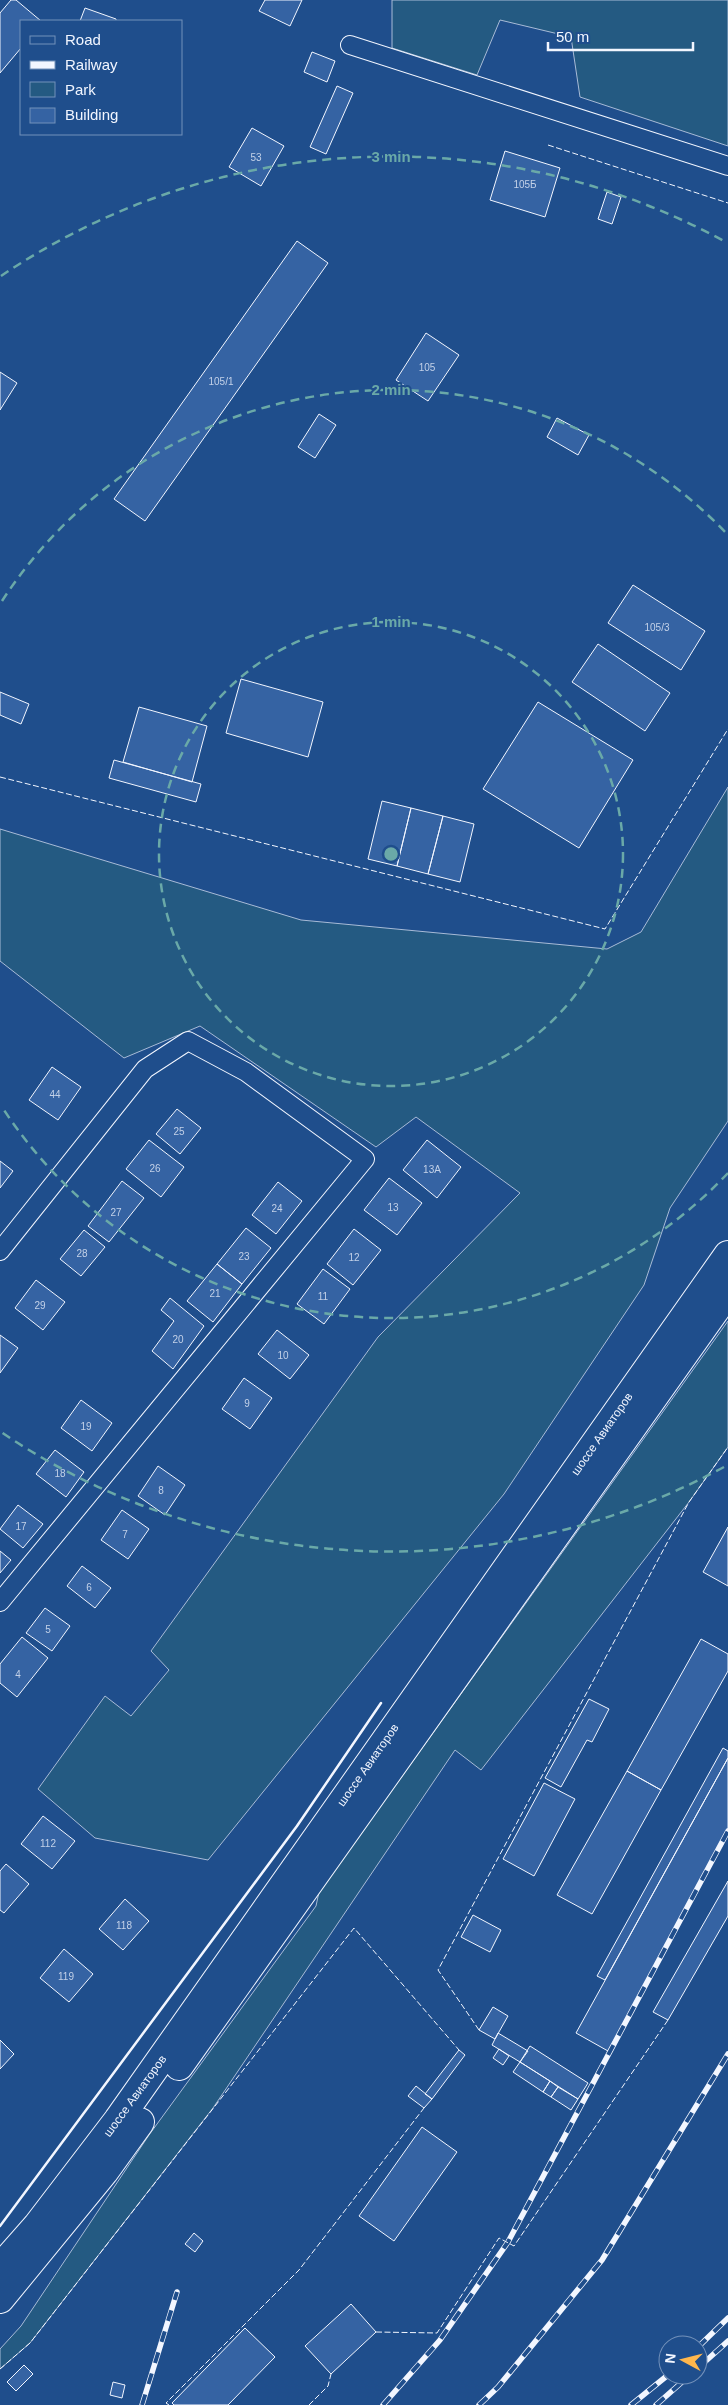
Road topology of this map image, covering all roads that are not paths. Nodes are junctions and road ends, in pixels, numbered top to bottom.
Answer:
1 (350, 45) dead end
2 (728, 166) edge
3 (0, 1251) edge
4 (728, 1255) edge
5 (728, 1292) edge
6 (0, 1602) edge
7 (0, 2268) edge
8 (0, 2299) edge

1 - 2 street
3 - 6 street
4 - 7 main road, шоссе Авиаторов
5 - 8 main road, шоссе Авиаторов

